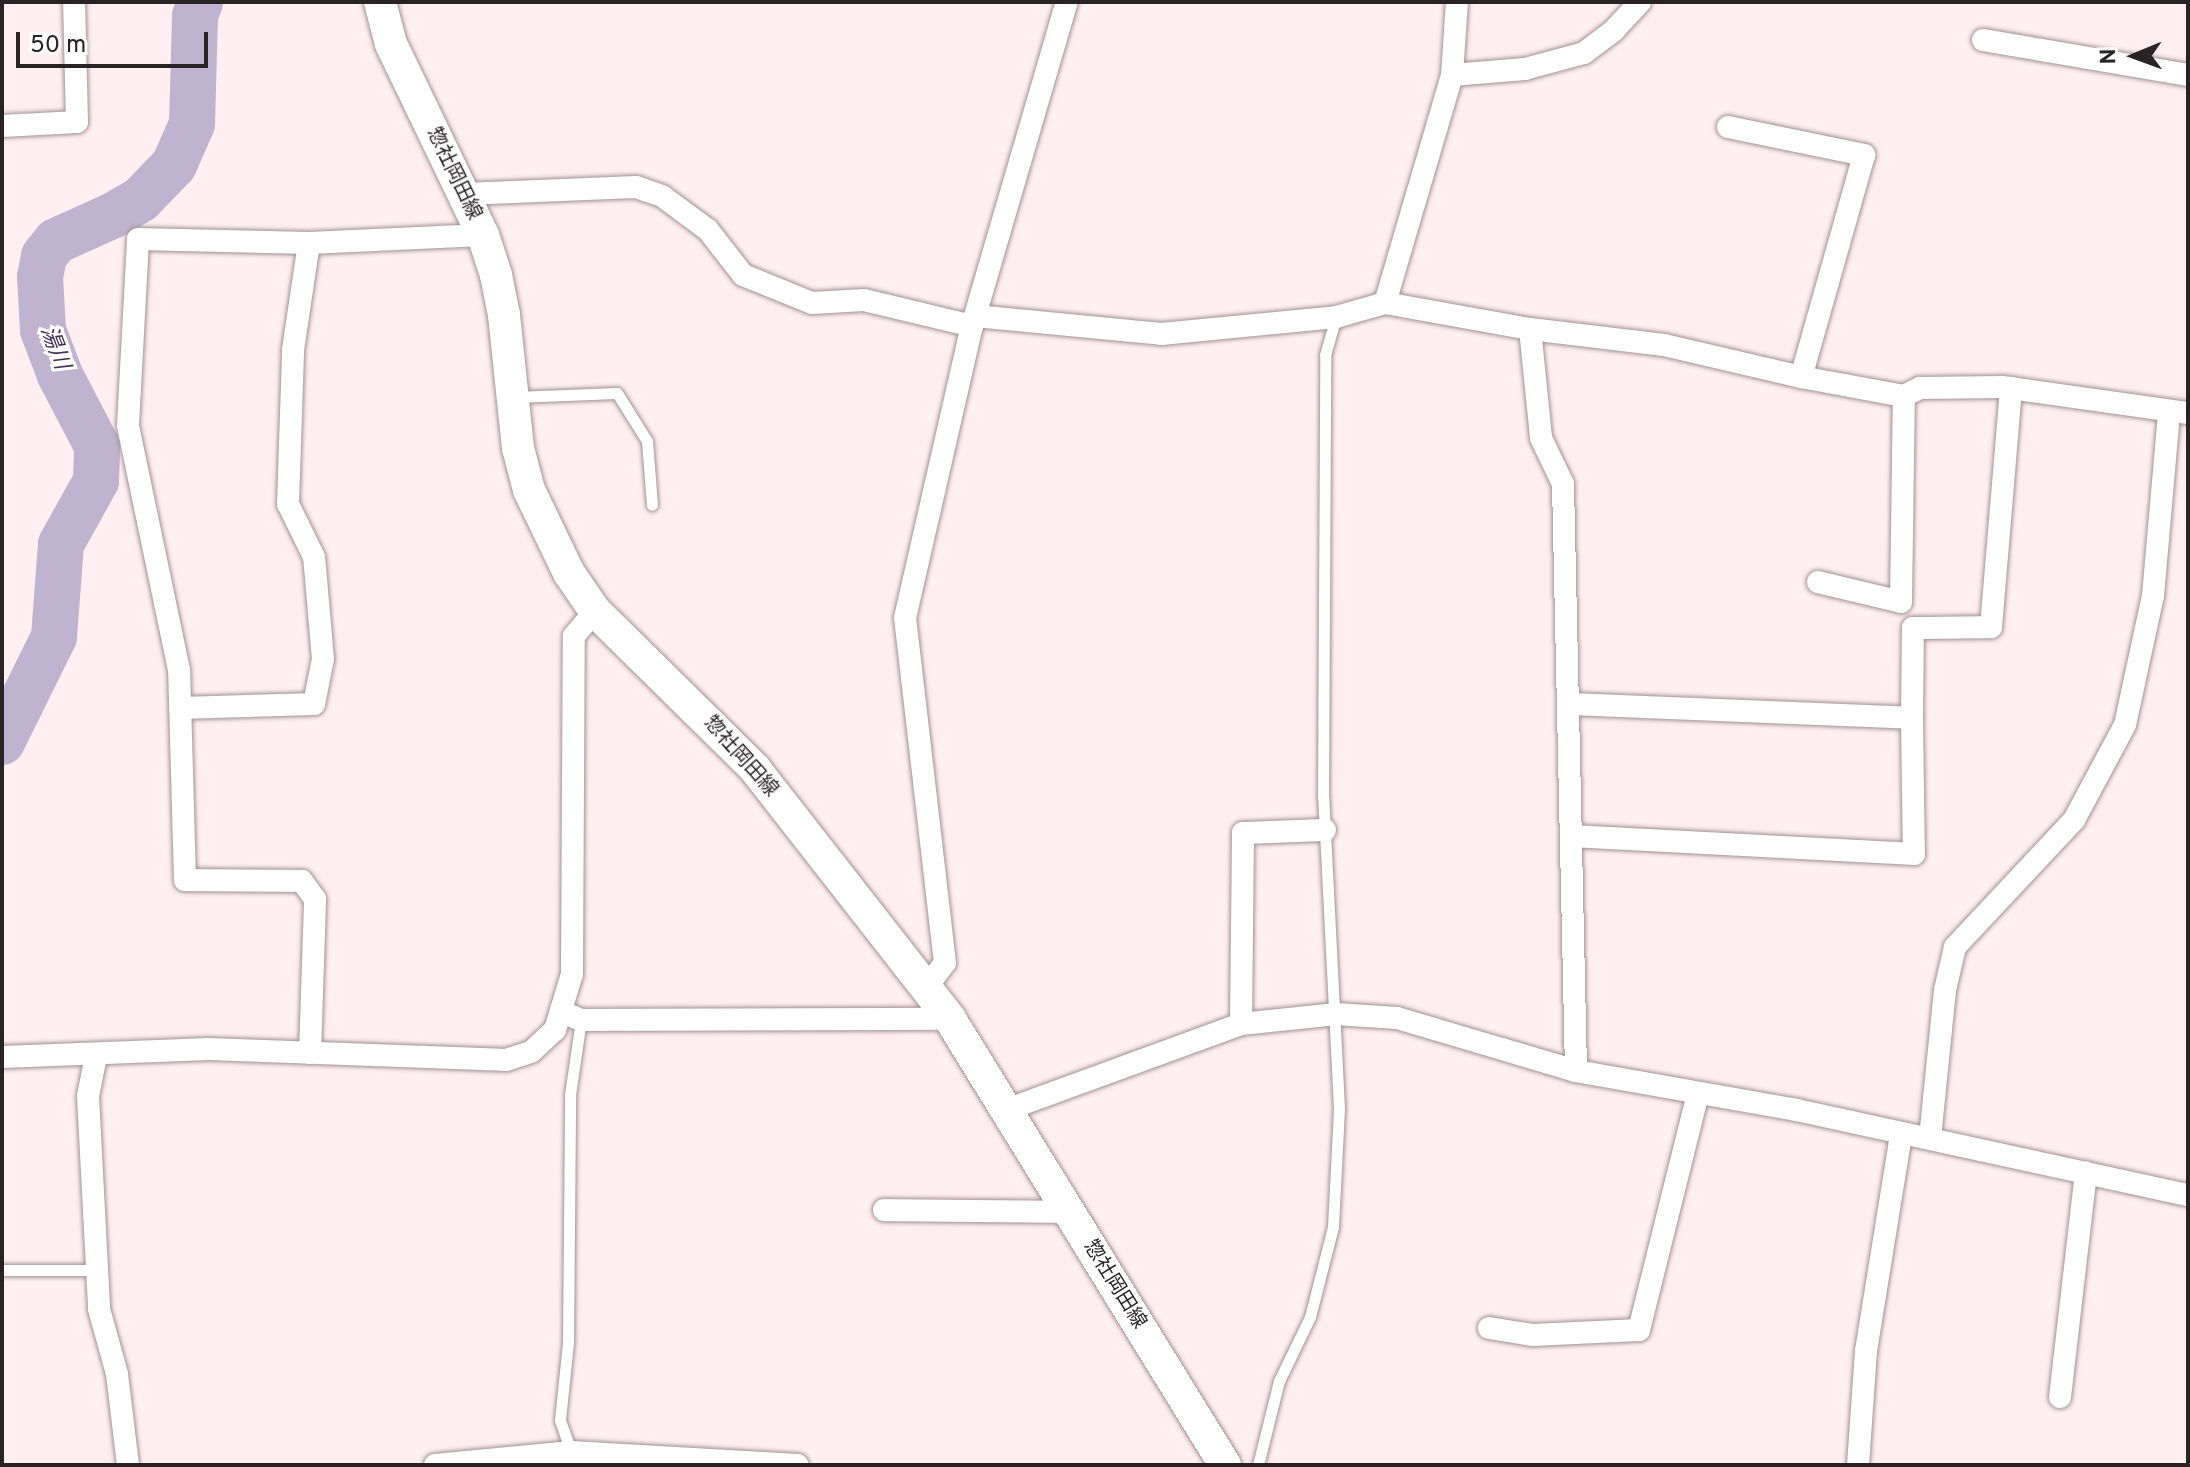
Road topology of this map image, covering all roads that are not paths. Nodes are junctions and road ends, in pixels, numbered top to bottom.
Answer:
1 (74, 2) edge
2 (380, 2) edge
3 (1067, 2) edge
4 (1457, 2) edge
5 (1640, 2) edge
6 (1983, 40) dead end
7 (1452, 75) junction
8 (2188, 75) edge
9 (2, 126) edge
10 (1728, 127) dead end
11 (464, 194) junction
12 (483, 235) junction
13 (309, 243) junction
14 (1385, 303) junction
15 (1336, 317) junction
16 (973, 321) junction
17 (1530, 329) junction
18 (1801, 377) junction
19 (2011, 388) junction
20 (1904, 396) junction
21 (512, 397) junction
22 (2178, 413) edge
23 (652, 505) dead end
24 (1818, 582) dead end
25 (595, 611) junction
26 (1569, 704) junction
27 (180, 708) junction
28 (1912, 718) junction
29 (1325, 830) junction
30 (1572, 836) junction
31 (926, 988) junction
32 (1336, 1014) junction
33 (572, 1016) junction
34 (950, 1019) junction
35 (1241, 1024) junction
36 (310, 1053) junction
37 (96, 1056) junction
38 (2, 1057) edge
39 (1576, 1071) junction
40 (1698, 1094) junction
41 (1006, 1110) junction
42 (1901, 1134) junction
43 (1930, 1138) junction
44 (2086, 1172) junction
45 (2188, 1195) edge
46 (884, 1210) dead end
47 (1068, 1212) junction
48 (2, 1270) edge
49 (97, 1270) junction
50 (1489, 1328) dead end
51 (2060, 1397) dead end
52 (571, 1459) edge
53 (128, 1465) edge
54 (435, 1465) edge
55 (798, 1465) edge
56 (1225, 1465) edge
57 (1258, 1465) edge
58 (1858, 1465) edge

1 - 9 street
2 - 11 main road, 惣社岡田線
3 - 16 street
4 - 7 street
5 - 7 street
6 - 8 street
7 - 14 street
10 - 18 street
11 - 12 main road, 惣社岡田線
11 - 16 street
12 - 13 street
12 - 21 main road, 惣社岡田線
13 - 27 street
13 - 27 street
14 - 15 street
14 - 17 street
15 - 16 street
15 - 29 lane
16 - 31 street
17 - 18 street
17 - 26 street
18 - 20 street
19 - 20 street
19 - 22 street
19 - 28 street
20 - 24 street
21 - 23 lane
21 - 25 main road, 惣社岡田線
22 - 43 street
25 - 31 main road, 惣社岡田線
25 - 33 street
26 - 28 street
26 - 30 street
27 - 36 street
28 - 30 street
29 - 32 lane
29 - 35 street
30 - 39 street
31 - 34 main road, 惣社岡田線
32 - 35 street
32 - 39 street
32 - 57 lane
33 - 34 street
33 - 36 street
33 - 52 lane
34 - 41 main road, 惣社岡田線
35 - 41 street
36 - 37 street
37 - 38 street
37 - 49 street
39 - 40 street
40 - 42 street
40 - 50 street
41 - 47 main road, 惣社岡田線
42 - 43 street
42 - 58 street
43 - 44 street
44 - 45 street
44 - 51 street
46 - 47 street
47 - 56 main road, 惣社岡田線
48 - 49 lane
49 - 53 street
52 - 54 street
52 - 55 street

